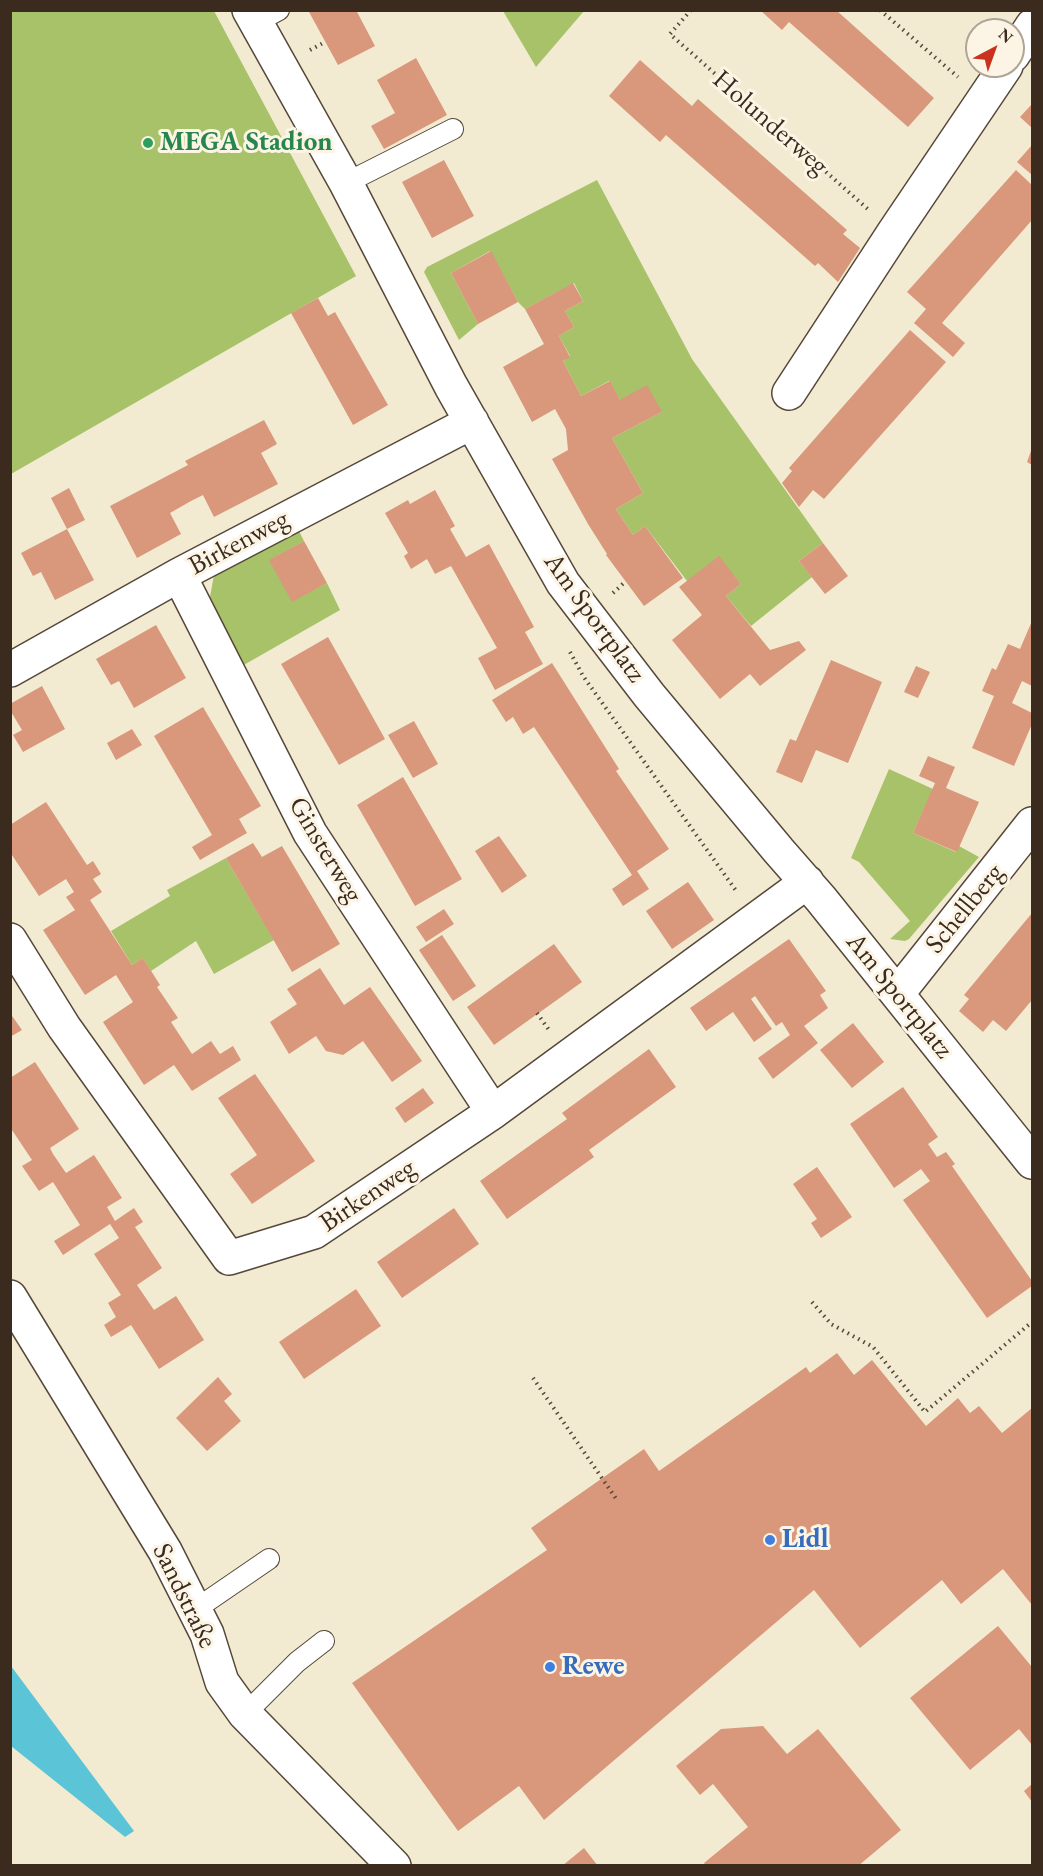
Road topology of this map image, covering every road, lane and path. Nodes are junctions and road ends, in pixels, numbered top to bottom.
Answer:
1 (691, 10) edge
2 (880, 10) edge
3 (261, 15) edge
4 (998, 78) edge
5 (984, 99) junction
6 (453, 129) dead end
7 (346, 183) junction
8 (894, 232) junction
9 (789, 393) dead end
10 (471, 422) junction
11 (178, 575) junction
12 (567, 645) dead end
13 (10, 670) edge
14 (1032, 824) edge
15 (807, 882) junction
16 (739, 895) dead end
17 (10, 939) edge
18 (898, 993) junction
19 (537, 1014) dead end
20 (551, 1032) dead end
21 (493, 1112) junction
22 (1032, 1162) edge
23 (10, 1297) edge
24 (812, 1302) dead end
25 (1032, 1322) edge
26 (532, 1378) dead end
27 (617, 1500) dead end
28 (269, 1559) dead end
29 (196, 1609) junction
30 (324, 1641) dead end
31 (245, 1714) junction
32 (393, 1866) edge

1 - 8 path, Holunderweg
2 - 5 path
3 - 7 street, Am Sportplatz
4 - 5 street
5 - 8 street
6 - 7 lane
7 - 10 street, Am Sportplatz
8 - 9 street
10 - 11 street, Birkenweg
10 - 15 street, Am Sportplatz
11 - 13 street, Birkenweg
11 - 21 street, Ginsterweg
12 - 16 path
14 - 18 street, Schellberg
15 - 18 street, Am Sportplatz
15 - 21 street, Birkenweg
17 - 21 street, Birkenweg
18 - 22 street, Am Sportplatz
19 - 20 path
23 - 29 street, Sandstraße
24 - 25 path
26 - 27 path
28 - 29 lane
29 - 31 street, Sandstraße
30 - 31 lane
31 - 32 street, Sandstraße

